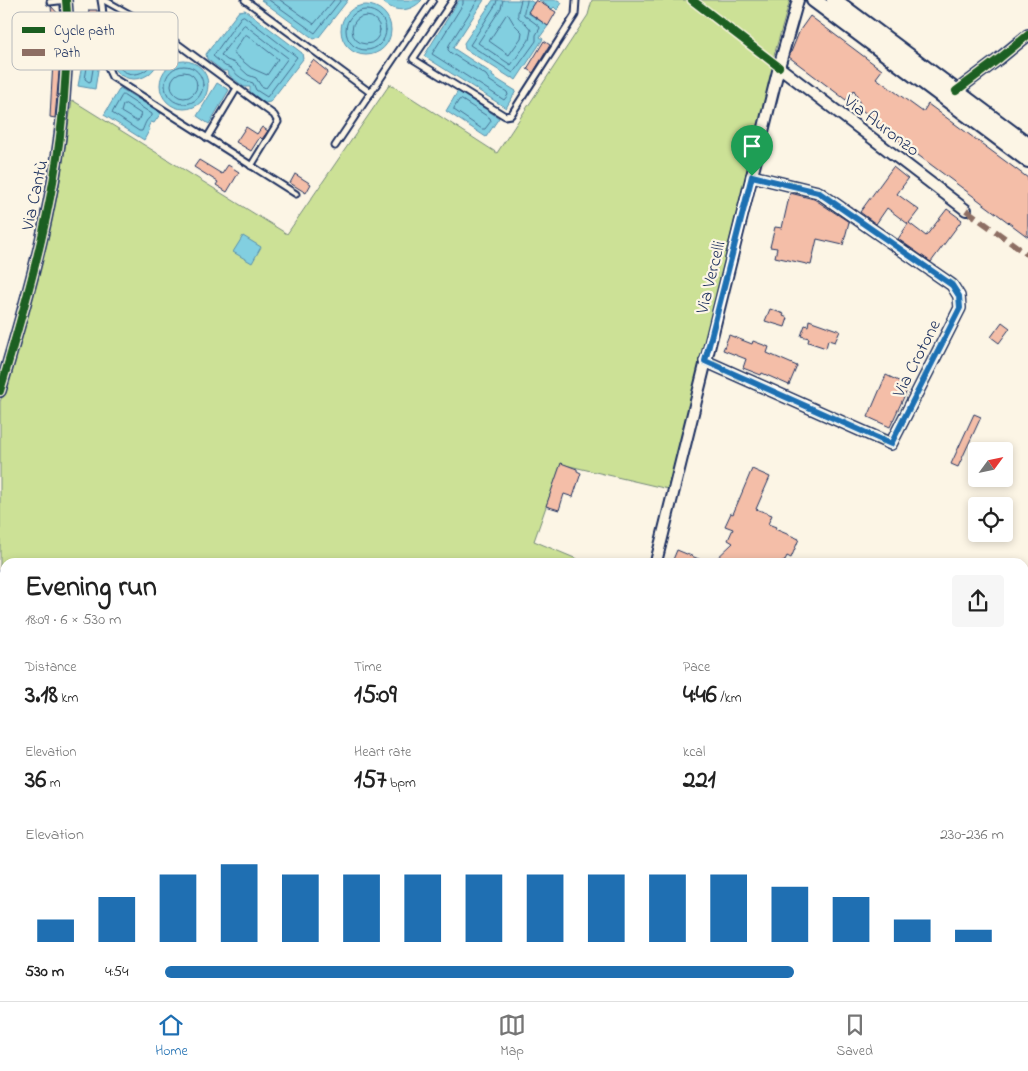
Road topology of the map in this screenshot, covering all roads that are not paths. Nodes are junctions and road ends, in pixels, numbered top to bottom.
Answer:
1 (66, 0) edge
2 (102, 0) edge
3 (245, 0) edge
4 (433, 0) edge
5 (453, 0) edge
6 (576, 0) edge
7 (798, 0) edge
8 (814, 0) edge
9 (834, 0) edge
10 (50, 2) dead end
11 (124, 12) edge
12 (1028, 35) edge
13 (178, 44) edge
14 (779, 67) junction
15 (66, 70) edge
16 (108, 70) edge
17 (237, 88) junction
18 (956, 91) junction
19 (371, 93) junction
20 (208, 138) junction
21 (1028, 145) edge
22 (335, 146) dead end
23 (1028, 160) edge
24 (250, 166) junction
25 (752, 176) junction
26 (296, 194) dead end
27 (966, 210) dead end
28 (705, 361) junction
29 (0, 391) edge
30 (657, 558) edge

1 - 10 lane
2 - 11 lane
3 - 19 lane
4 - 19 lane
5 - 6 lane
7 - 14 street, Via Vercelli
8 - 23 main road
9 - 18 main road
12 - 18 street
13 - 17 lane
14 - 25 street, Via Vercelli
14 - 27 street, Via Auronzo
15 - 29 street, Via Cantù
16 - 20 lane
17 - 20 lane
17 - 24 lane
18 - 21 main road
19 - 22 lane
20 - 24 lane
24 - 26 lane
25 - 28 street, Via Vercelli
25 - 28 street, Via Crotone
28 - 30 street, Via Vercelli

